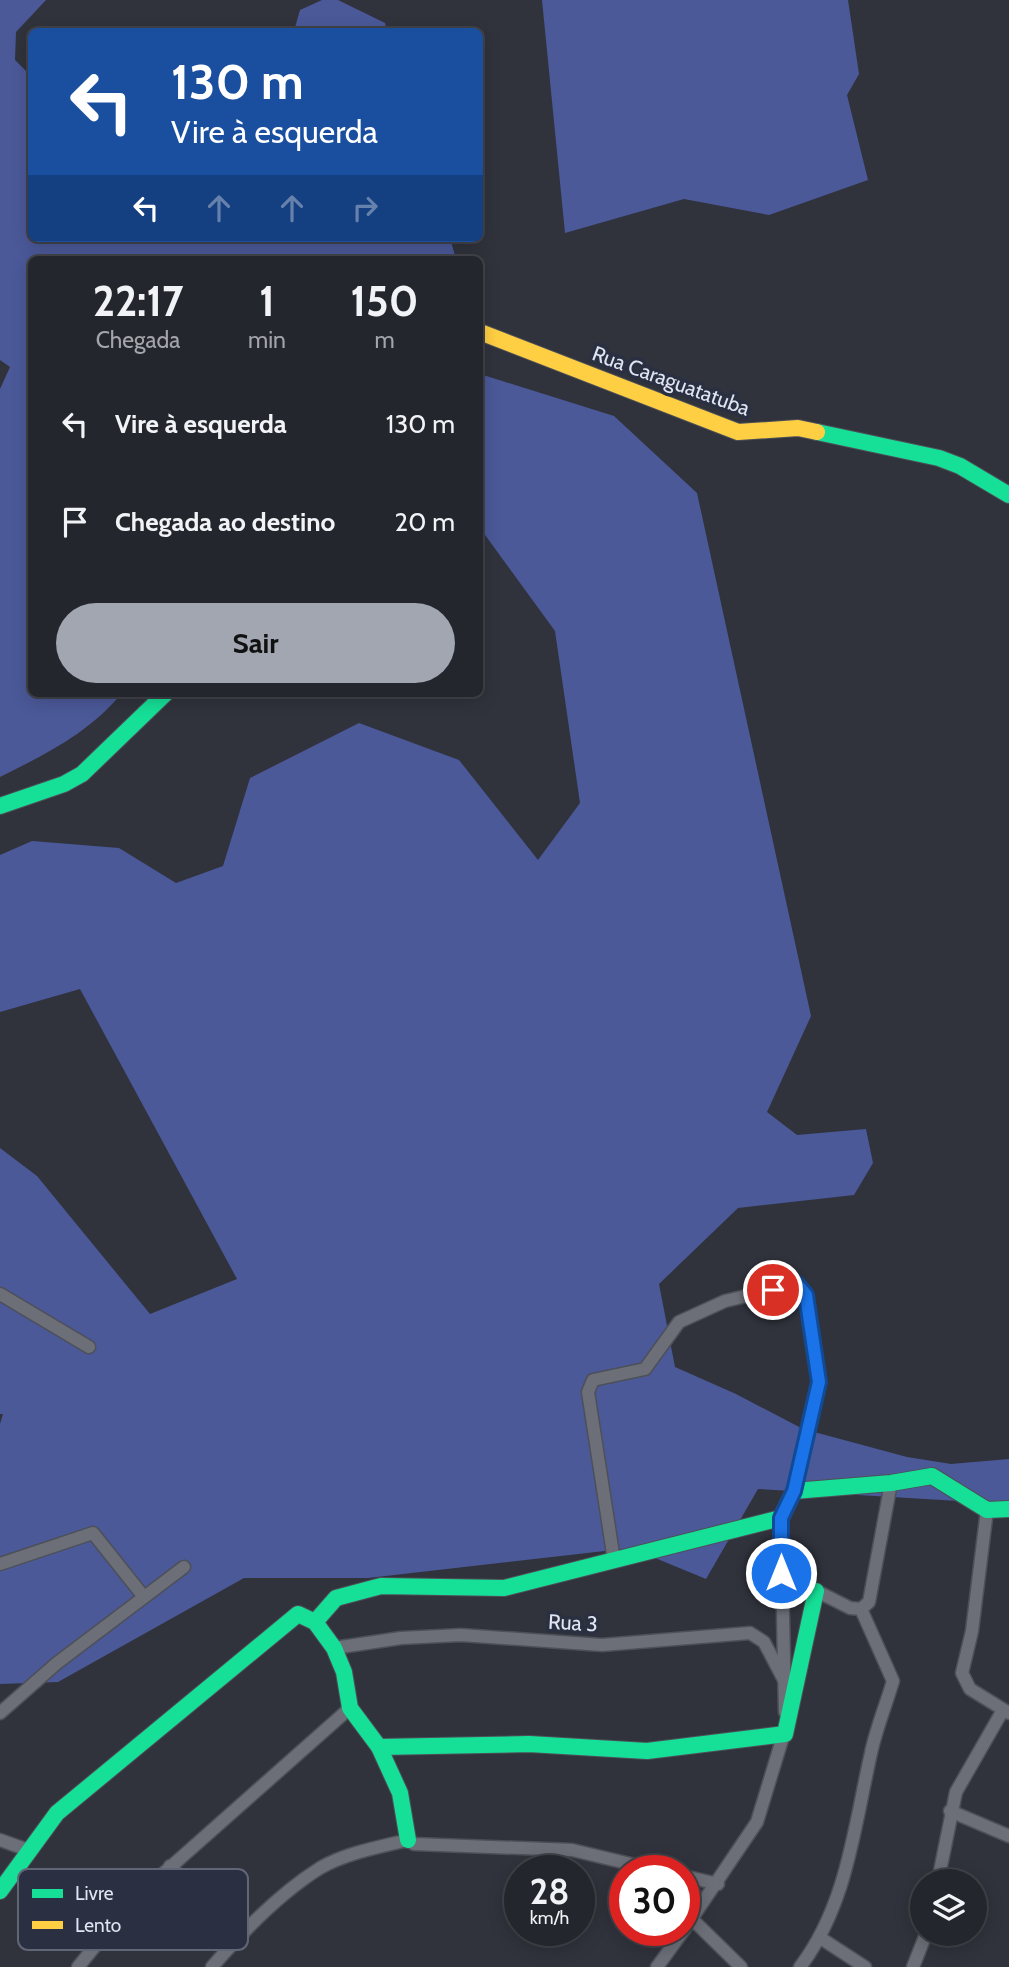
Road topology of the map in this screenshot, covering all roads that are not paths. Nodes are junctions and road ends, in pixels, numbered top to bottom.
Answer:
1 (483, 333) edge
2 (1009, 495) edge
3 (162, 697) edge
4 (0, 806) edge
5 (0, 1294) edge
6 (89, 1347) dead end
7 (891, 1483) junction
8 (794, 1491) junction
9 (1009, 1509) edge
10 (987, 1510) junction
11 (781, 1518) junction
12 (614, 1560) junction
13 (0, 1564) edge
14 (184, 1567) dead end
15 (781, 1573) junction
16 (816, 1591) junction
17 (144, 1597) junction
18 (861, 1609) junction
19 (314, 1622) junction
20 (334, 1648) junction
21 (783, 1680) junction
22 (350, 1708) junction
23 (1006, 1712) edge
24 (0, 1713) edge
25 (785, 1734) junction
26 (379, 1747) junction
27 (950, 1811) junction
28 (1009, 1836) edge
29 (0, 1840) edge
30 (408, 1840) junction
31 (28, 1850) junction
32 (609, 1859) edge
33 (170, 1866) junction
34 (167, 1869) edge
35 (173, 1869) edge
36 (940, 1869) edge
37 (700, 1880) edge
38 (718, 1884) junction
39 (0, 1891) edge
40 (700, 1909) edge
41 (248, 1928) edge
42 (700, 1937) edge
43 (822, 1939) junction
44 (673, 1946) edge
45 (921, 1946) edge
46 (92, 1950) edge
47 (226, 1950) edge
48 (78, 1967) edge
49 (212, 1967) edge
50 (657, 1967) edge
51 (741, 1967) edge
52 (800, 1967) edge
53 (865, 1967) edge
54 (913, 1967) edge

1 - 2 street, Rua Caraguatatuba
3 - 4 street
5 - 6 street
7 - 8 street
7 - 10 street
7 - 18 street
8 - 11 street
8 - 12 street
9 - 10 street
10 - 23 street
11 - 12 street
11 - 15 street
12 - 19 street
13 - 17 street
14 - 17 street
15 - 16 street
15 - 21 street
16 - 18 street
16 - 25 street
17 - 24 street
18 - 43 street
19 - 20 street
19 - 31 street
20 - 21 street, Rua 3
20 - 22 street
21 - 25 street
22 - 26 street
22 - 33 street
23 - 27 street
25 - 26 street
25 - 38 street
26 - 30 street
27 - 28 street
27 - 36 street
29 - 31 street
30 - 32 street
30 - 41 street
31 - 39 street
33 - 34 street
33 - 35 street
37 - 38 street
38 - 40 street
42 - 51 street
43 - 52 street
43 - 53 street
44 - 50 street
45 - 54 street
46 - 48 street
47 - 49 street

